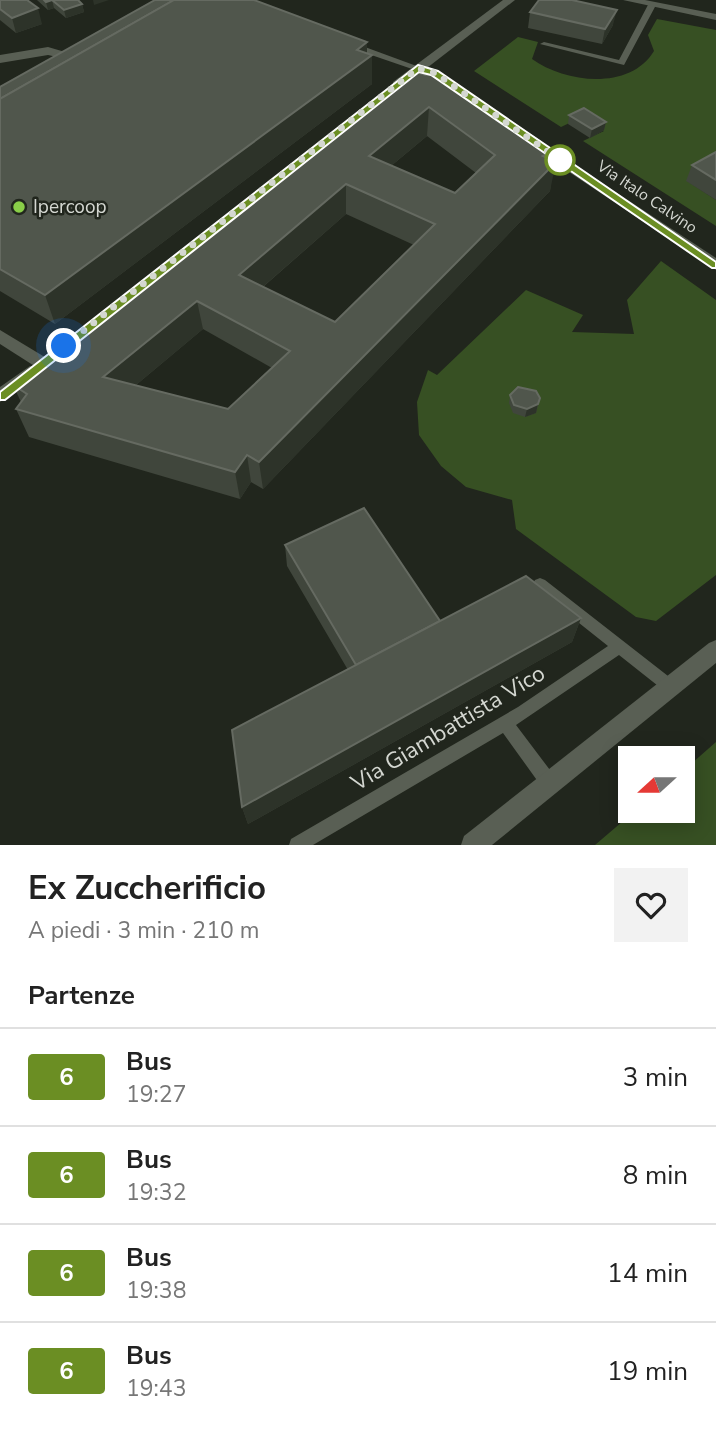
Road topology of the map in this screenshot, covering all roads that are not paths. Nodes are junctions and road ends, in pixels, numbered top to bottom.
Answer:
1 (510, 0) edge
2 (628, 0) edge
3 (652, 5) junction
4 (716, 16) edge
5 (344, 42) edge
6 (544, 44) dead end
7 (0, 59) edge
8 (418, 68) junction
9 (54, 70) edge
10 (435, 73) edge
11 (383, 96) edge
12 (519, 132) edge
13 (716, 265) edge
14 (0, 336) edge
15 (0, 396) edge
16 (540, 584) edge
17 (620, 646) junction
18 (716, 650) edge
19 (672, 688) junction
20 (505, 723) junction
21 (550, 784) junction
22 (297, 845) edge
23 (473, 845) edge

1 - 8 street
2 - 3 street
3 - 4 street
3 - 6 lane
5 - 8 lane
7 - 9 street
8 - 10 street
8 - 11 street
12 - 13 street, Via Italo Calvino
14 - 15 street
16 - 17 lane
17 - 19 lane
17 - 20 lane, Via Giambattista Vico
18 - 19 street
19 - 21 street
20 - 21 lane
20 - 22 lane, Via Giambattista Vico
21 - 23 street

